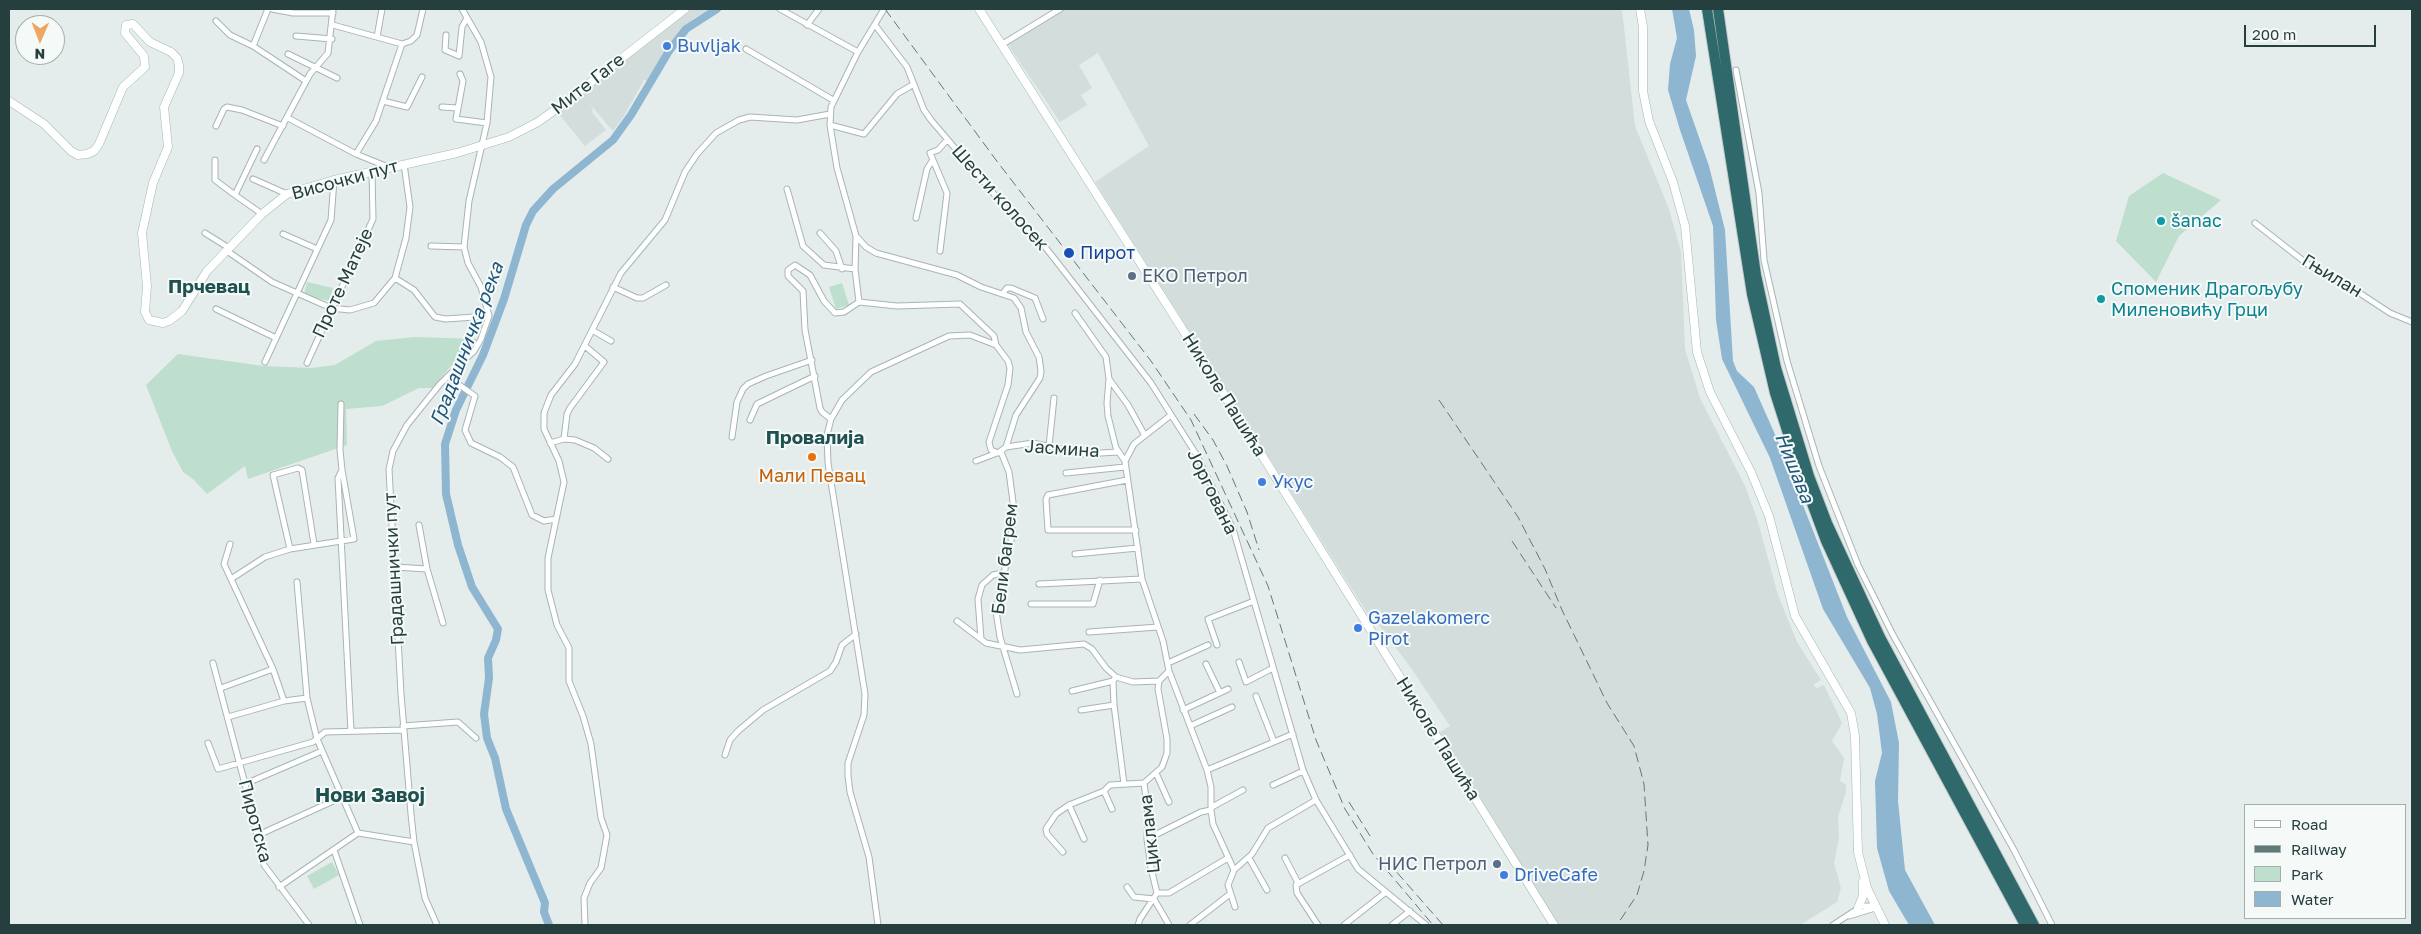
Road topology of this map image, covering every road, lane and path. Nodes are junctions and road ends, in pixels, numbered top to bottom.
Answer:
1 (268, 9) edge
2 (272, 9) edge
3 (382, 9) edge
4 (423, 9) edge
5 (462, 9) edge
6 (685, 9) edge
7 (780, 9) edge
8 (819, 9) edge
9 (884, 9) edge
10 (979, 9) edge
11 (1060, 9) edge
12 (1640, 9) edge
13 (1707, 9) edge
14 (1718, 9) edge
15 (333, 11) edge
16 (467, 18) junction
17 (216, 21) dead end
18 (333, 25) junction
19 (807, 25) junction
20 (875, 25) junction
21 (446, 35) dead end
22 (296, 36) dead end
23 (377, 37) junction
24 (332, 39) junction
25 (402, 44) junction
26 (1001, 45) junction
27 (252, 46) junction
28 (746, 49) dead end
29 (858, 52) junction
30 (288, 54) dead end
31 (316, 68) junction
32 (1736, 70) dead end
33 (460, 74) dead end
34 (422, 77) dead end
35 (337, 78) dead end
36 (306, 82) junction
37 (914, 84) junction
38 (833, 100) junction
39 (9, 101) edge
40 (383, 101) junction
41 (442, 107) dead end
42 (458, 108) junction
43 (830, 114) junction
44 (288, 118) junction
45 (487, 123) junction
46 (830, 124) junction
47 (216, 126) dead end
48 (283, 126) junction
49 (947, 140) junction
50 (483, 145) junction
51 (257, 148) dead end
52 (356, 154) junction
53 (215, 160) dead end
54 (264, 160) dead end
55 (932, 161) junction
56 (404, 164) junction
57 (390, 168) junction
58 (372, 172) junction
59 (253, 179) dead end
60 (334, 180) junction
61 (787, 189) dead end
62 (287, 194) junction
63 (235, 195) junction
64 (262, 214) junction
65 (916, 218) dead end
66 (2256, 223) dead end
67 (205, 233) dead end
68 (282, 234) dead end
69 (820, 234) dead end
70 (856, 236) junction
71 (432, 246) dead end
72 (464, 247) junction
73 (317, 249) junction
74 (228, 250) junction
75 (940, 251) dead end
76 (842, 269) junction
77 (855, 269) junction
78 (395, 278) junction
79 (666, 285) dead end
80 (613, 287) junction
81 (1002, 293) junction
82 (296, 294) junction
83 (859, 302) junction
84 (330, 308) junction
85 (216, 309) dead end
86 (1074, 313) dead end
87 (489, 316) junction
88 (1043, 319) dead end
89 (2412, 322) edge
90 (592, 330) junction
91 (276, 338) junction
92 (611, 341) dead end
93 (996, 345) junction
94 (585, 346) junction
95 (812, 360) junction
96 (265, 362) dead end
97 (306, 363) dead end
98 (448, 376) junction
99 (815, 376) junction
100 (1109, 379) junction
101 (1054, 398) dead end
102 (341, 404) dead end
103 (1171, 415) junction
104 (831, 419) junction
105 (750, 420) dead end
106 (1144, 434) junction
107 (732, 437) dead end
108 (564, 439) junction
109 (550, 443) junction
110 (1049, 446) junction
111 (1006, 447) junction
112 (1118, 452) junction
113 (999, 453) junction
114 (608, 460) dead end
115 (976, 461) dead end
116 (1125, 464) junction
117 (342, 470) junction
118 (1066, 474) dead end
119 (1127, 480) junction
120 (556, 520) junction
121 (419, 525) dead end
122 (1136, 530) junction
123 (342, 542) junction
124 (230, 544) dead end
125 (314, 544) junction
126 (1138, 548) junction
127 (290, 549) junction
128 (1075, 554) dead end
129 (395, 567) junction
130 (427, 569) junction
131 (1003, 573) junction
132 (1142, 578) junction
133 (231, 579) junction
134 (1100, 580) junction
135 (297, 582) dead end
136 (1038, 584) dead end
137 (1254, 601) junction
138 (1031, 604) dead end
139 (957, 621) dead end
140 (442, 623) dead end
141 (1158, 627) junction
142 (1089, 632) dead end
143 (856, 634) junction
144 (981, 639) junction
145 (1208, 645) dead end
146 (1217, 645) dead end
147 (1003, 646) junction
148 (1239, 662) dead end
149 (213, 663) dead end
150 (1168, 663) junction
151 (1206, 664) dead end
152 (1273, 668) junction
153 (273, 669) junction
154 (1169, 671) junction
155 (1114, 679) junction
156 (1159, 681) junction
157 (221, 688) junction
158 (1228, 689) dead end
159 (1072, 691) dead end
160 (1220, 693) junction
161 (1017, 694) dead end
162 (1256, 696) dead end
163 (307, 698) junction
164 (284, 701) junction
165 (1114, 705) junction
166 (1232, 707) dead end
167 (1081, 710) dead end
168 (1183, 710) junction
169 (228, 717) junction
170 (1190, 726) junction
171 (404, 728) junction
172 (351, 731) junction
173 (1293, 734) junction
174 (476, 738) dead end
175 (317, 739) junction
176 (208, 742) dead end
177 (1274, 742) junction
178 (322, 751) junction
179 (725, 755) dead end
180 (239, 764) junction
181 (1207, 770) junction
182 (1303, 771) junction
183 (1156, 773) junction
184 (1144, 783) junction
185 (246, 784) junction
186 (1124, 784) junction
187 (1273, 785) dead end
188 (1243, 790) dead end
189 (1104, 791) junction
190 (342, 797) junction
191 (1316, 800) junction
192 (1169, 802) dead end
193 (1069, 805) junction
194 (1211, 808) junction
195 (1112, 809) dead end
196 (358, 833) junction
197 (256, 836) junction
198 (1084, 839) dead end
199 (1147, 839) junction
200 (414, 842) junction
201 (334, 850) junction
202 (1063, 852) dead end
203 (1350, 855) junction
204 (1228, 858) junction
205 (1249, 858) junction
206 (1285, 858) dead end
207 (1234, 870) junction
208 (1864, 878) junction
209 (1298, 883) junction
210 (279, 887) junction
211 (1127, 887) dead end
212 (1267, 890) dead end
213 (1386, 892) junction
214 (1157, 893) junction
215 (1230, 894) junction
216 (1154, 899) junction
217 (1235, 907) dead end
218 (1875, 907) junction
219 (1858, 908) junction
220 (1410, 911) junction
221 (1844, 918) junction
222 (309, 925) edge
223 (360, 925) edge
224 (437, 925) edge
225 (585, 925) edge
226 (878, 925) edge
227 (1138, 925) edge
228 (1169, 925) edge
229 (1190, 925) edge
230 (1318, 925) edge
231 (1344, 925) edge
232 (1392, 925) edge
233 (1426, 925) edge
234 (1554, 925) edge
235 (1833, 925) edge
236 (1884, 925) edge
237 (2025, 925) edge
238 (2034, 925) edge
239 (2052, 925) edge

1 - 27 street
2 - 15 street
3 - 23 street
4 - 25 street
5 - 16 street
6 - 50 main road, Мите Гаге
7 - 19 street
8 - 19 street
9 - 20 street
10 - 26 main road, Николе Пашића
11 - 26 street
12 - 208 main road
13 - 237 highway
14 - 238 highway
15 - 18 street
16 - 21 street
16 - 45 street
17 - 27 street
18 - 23 street
18 - 24 street
19 - 29 street
20 - 29 street
20 - 37 street, Шести колосек
22 - 24 street
23 - 25 street
24 - 31 street
25 - 40 street
26 - 234 main road, Николе Пашића
27 - 36 street
28 - 38 street
29 - 38 street
30 - 31 street
31 - 35 street
31 - 36 street
32 - 239 street
33 - 42 street
34 - 40 street
36 - 44 street
37 - 46 street
37 - 49 street, Шести колосек
38 - 43 street
39 - 74 main road, Височки пут
40 - 52 street
41 - 42 street
42 - 45 street
43 - 46 street
43 - 80 street
44 - 48 street
44 - 52 street
45 - 50 street
46 - 70 street
47 - 48 street
48 - 54 street
49 - 55 street
49 - 103 street, Шести колосек
50 - 56 main road, Височки пут
50 - 72 street
51 - 63 street
52 - 57 street
53 - 63 street
55 - 65 street
55 - 75 street
56 - 57 main road, Височки пут
56 - 78 street
57 - 58 main road, Височки пут
58 - 60 main road, Височки пут
58 - 84 street, Проте Матеје
59 - 62 street
60 - 62 main road, Височки пут
60 - 73 street
61 - 76 street
62 - 64 main road, Височки пут
63 - 64 street
64 - 74 main road, Височки пут
66 - 89 street, Гњилан
67 - 74 street
68 - 73 street
69 - 76 street
70 - 77 street
70 - 81 street
71 - 72 street
72 - 87 street
73 - 82 street
74 - 82 street
76 - 77 street
77 - 83 street
78 - 84 street
78 - 87 street
79 - 80 street
80 - 90 street
81 - 88 street
81 - 111 street
82 - 84 street
82 - 91 street
83 - 93 street
83 - 95 street
84 - 97 street, Проте Матеје
85 - 91 street
86 - 100 street
87 - 98 street, Градашнички пут
90 - 92 street
90 - 94 street
91 - 96 street
93 - 104 street
93 - 113 street, Бели багрем
94 - 108 street
94 - 109 street
95 - 99 street
95 - 107 street
98 - 120 street
98 - 129 street, Градашнички пут
99 - 104 street
99 - 105 street
100 - 106 street
100 - 112 street
101 - 110 street
102 - 117 street
103 - 106 street
103 - 137 street, Јоргована
104 - 143 street
106 - 116 street
108 - 109 street
108 - 114 street
109 - 120 street
110 - 111 street, Јасмина
110 - 112 street, Јасмина
111 - 113 street
112 - 116 street
113 - 115 street
113 - 131 street, Бели багрем
116 - 118 street
116 - 119 street
117 - 123 street
117 - 123 street
119 - 122 street
119 - 122 street
120 - 225 street
121 - 130 street
122 - 126 street
123 - 125 street
123 - 172 street
124 - 133 street
125 - 127 street
125 - 127 street
126 - 128 street
126 - 132 street
127 - 133 street
129 - 130 street
129 - 171 street, Градашнички пут
130 - 140 street
131 - 144 street
131 - 147 street, Бели багрем
132 - 134 street
132 - 141 street
133 - 153 street
134 - 136 street
134 - 138 street
135 - 163 street
137 - 146 street
137 - 152 street, Јоргована
139 - 144 street
141 - 142 street
141 - 150 street
143 - 179 street
143 - 226 street
144 - 147 street
145 - 150 street
147 - 155 street
147 - 161 street, Бели багрем
148 - 152 street
149 - 157 street, Пиротска
150 - 154 street
151 - 160 street
152 - 173 street, Јоргована
153 - 157 street
153 - 164 street
154 - 156 street
154 - 168 street
155 - 156 street
155 - 159 street
155 - 165 street
156 - 183 street, Циклама
157 - 169 street, Пиротска
158 - 160 street
160 - 168 street
162 - 177 street
163 - 164 street
163 - 175 street
164 - 169 street
165 - 167 street
165 - 186 street
166 - 170 street
168 - 170 street
169 - 180 street, Пиротска
170 - 181 street
171 - 172 street
171 - 174 street
171 - 200 street, Градашнички пут
172 - 175 street
173 - 177 street
173 - 182 street, Јоргована
175 - 178 street
175 - 180 street
176 - 180 street, Пиротска
177 - 181 street
178 - 185 street
178 - 190 street
180 - 185 street, Пиротска
181 - 194 street
182 - 187 street
182 - 191 street, Јоргована
183 - 184 street, Циклама
183 - 192 street, Циклама
184 - 186 street
184 - 199 street, Циклама
185 - 197 street, Пиротска
186 - 189 street
188 - 194 street
189 - 193 street
189 - 195 street
190 - 196 street
190 - 197 street
191 - 203 street, Јоргована
191 - 205 street
193 - 198 street
193 - 202 street
194 - 199 street
194 - 204 street
196 - 200 street
196 - 201 street
197 - 210 street, Пиротска
199 - 214 street, Циклама
200 - 224 street, Градашнички пут
201 - 210 street
201 - 223 street
203 - 209 street
203 - 213 street, Јоргована
204 - 207 street
204 - 214 street
205 - 207 street
205 - 212 street
206 - 209 street
207 - 215 street
208 - 218 main road
208 - 219 main road
209 - 230 street
210 - 222 street, Пиротска
211 - 216 street, Циклама
213 - 220 street, Јоргована
213 - 231 street
214 - 216 street, Циклама
215 - 217 street
215 - 229 street
216 - 227 street, Циклама
216 - 228 street, Циклама
218 - 219 street
218 - 221 street
218 - 236 main road
219 - 221 street
220 - 232 street
220 - 233 street, Јоргована
221 - 235 street

